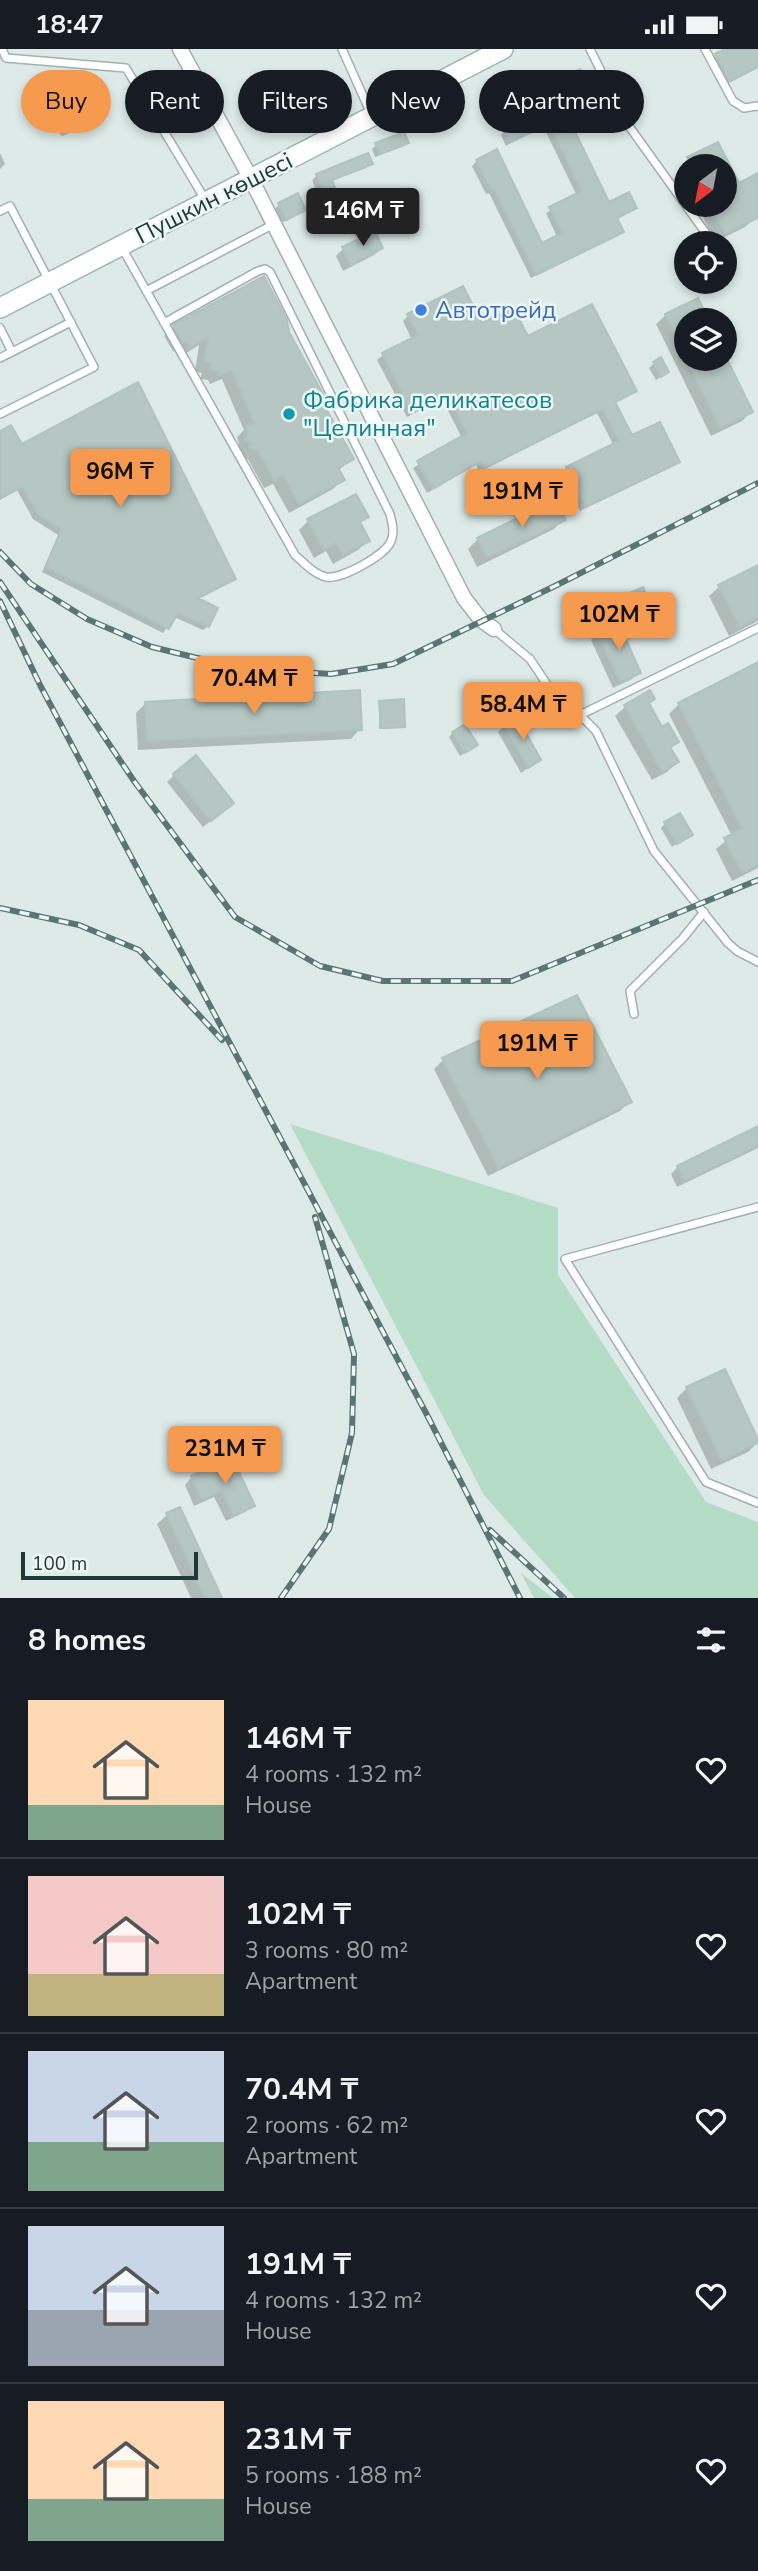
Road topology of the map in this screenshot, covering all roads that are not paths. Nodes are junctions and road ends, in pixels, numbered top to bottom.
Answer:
1 (2, 49) edge
2 (180, 49) edge
3 (342, 49) edge
4 (503, 49) edge
5 (590, 49) edge
6 (705, 49) edge
7 (462, 70) edge
8 (366, 103) edge
9 (758, 106) edge
10 (366, 119) edge
11 (251, 179) junction
12 (206, 202) junction
13 (0, 211) edge
14 (274, 224) junction
15 (704, 231) edge
16 (121, 246) junction
17 (50, 282) junction
18 (146, 291) junction
19 (0, 308) edge
20 (71, 322) junction
21 (164, 323) junction
22 (0, 328) edge
23 (12, 352) junction
24 (0, 358) edge
25 (0, 414) edge
26 (758, 628) edge
27 (494, 629) joint
28 (580, 715) junction
29 (704, 912) junction
30 (758, 962) edge
31 (634, 1014) dead end
32 (758, 1207) edge
33 (758, 1503) edge

1 - 12 lane
2 - 11 street
3 - 8 lane
4 - 7 main road, Пушкин көшесі
5 - 15 lane
6 - 9 lane
10 - 11 main road, Пушкин көшесі
11 - 12 main road, Пушкин көшесі
11 - 14 street
12 - 16 main road, Пушкин көшесі
13 - 17 lane
14 - 18 lane
14 - 27 street
16 - 17 main road, Пушкин көшесі
16 - 18 lane
17 - 19 main road, Пушкин көшесі
17 - 20 lane
18 - 21 lane
20 - 23 lane
20 - 25 lane
21 - 21 lane
22 - 23 lane
23 - 24 lane
26 - 28 lane
27 - 28 lane
28 - 29 lane
29 - 30 lane
29 - 31 lane
32 - 33 lane

